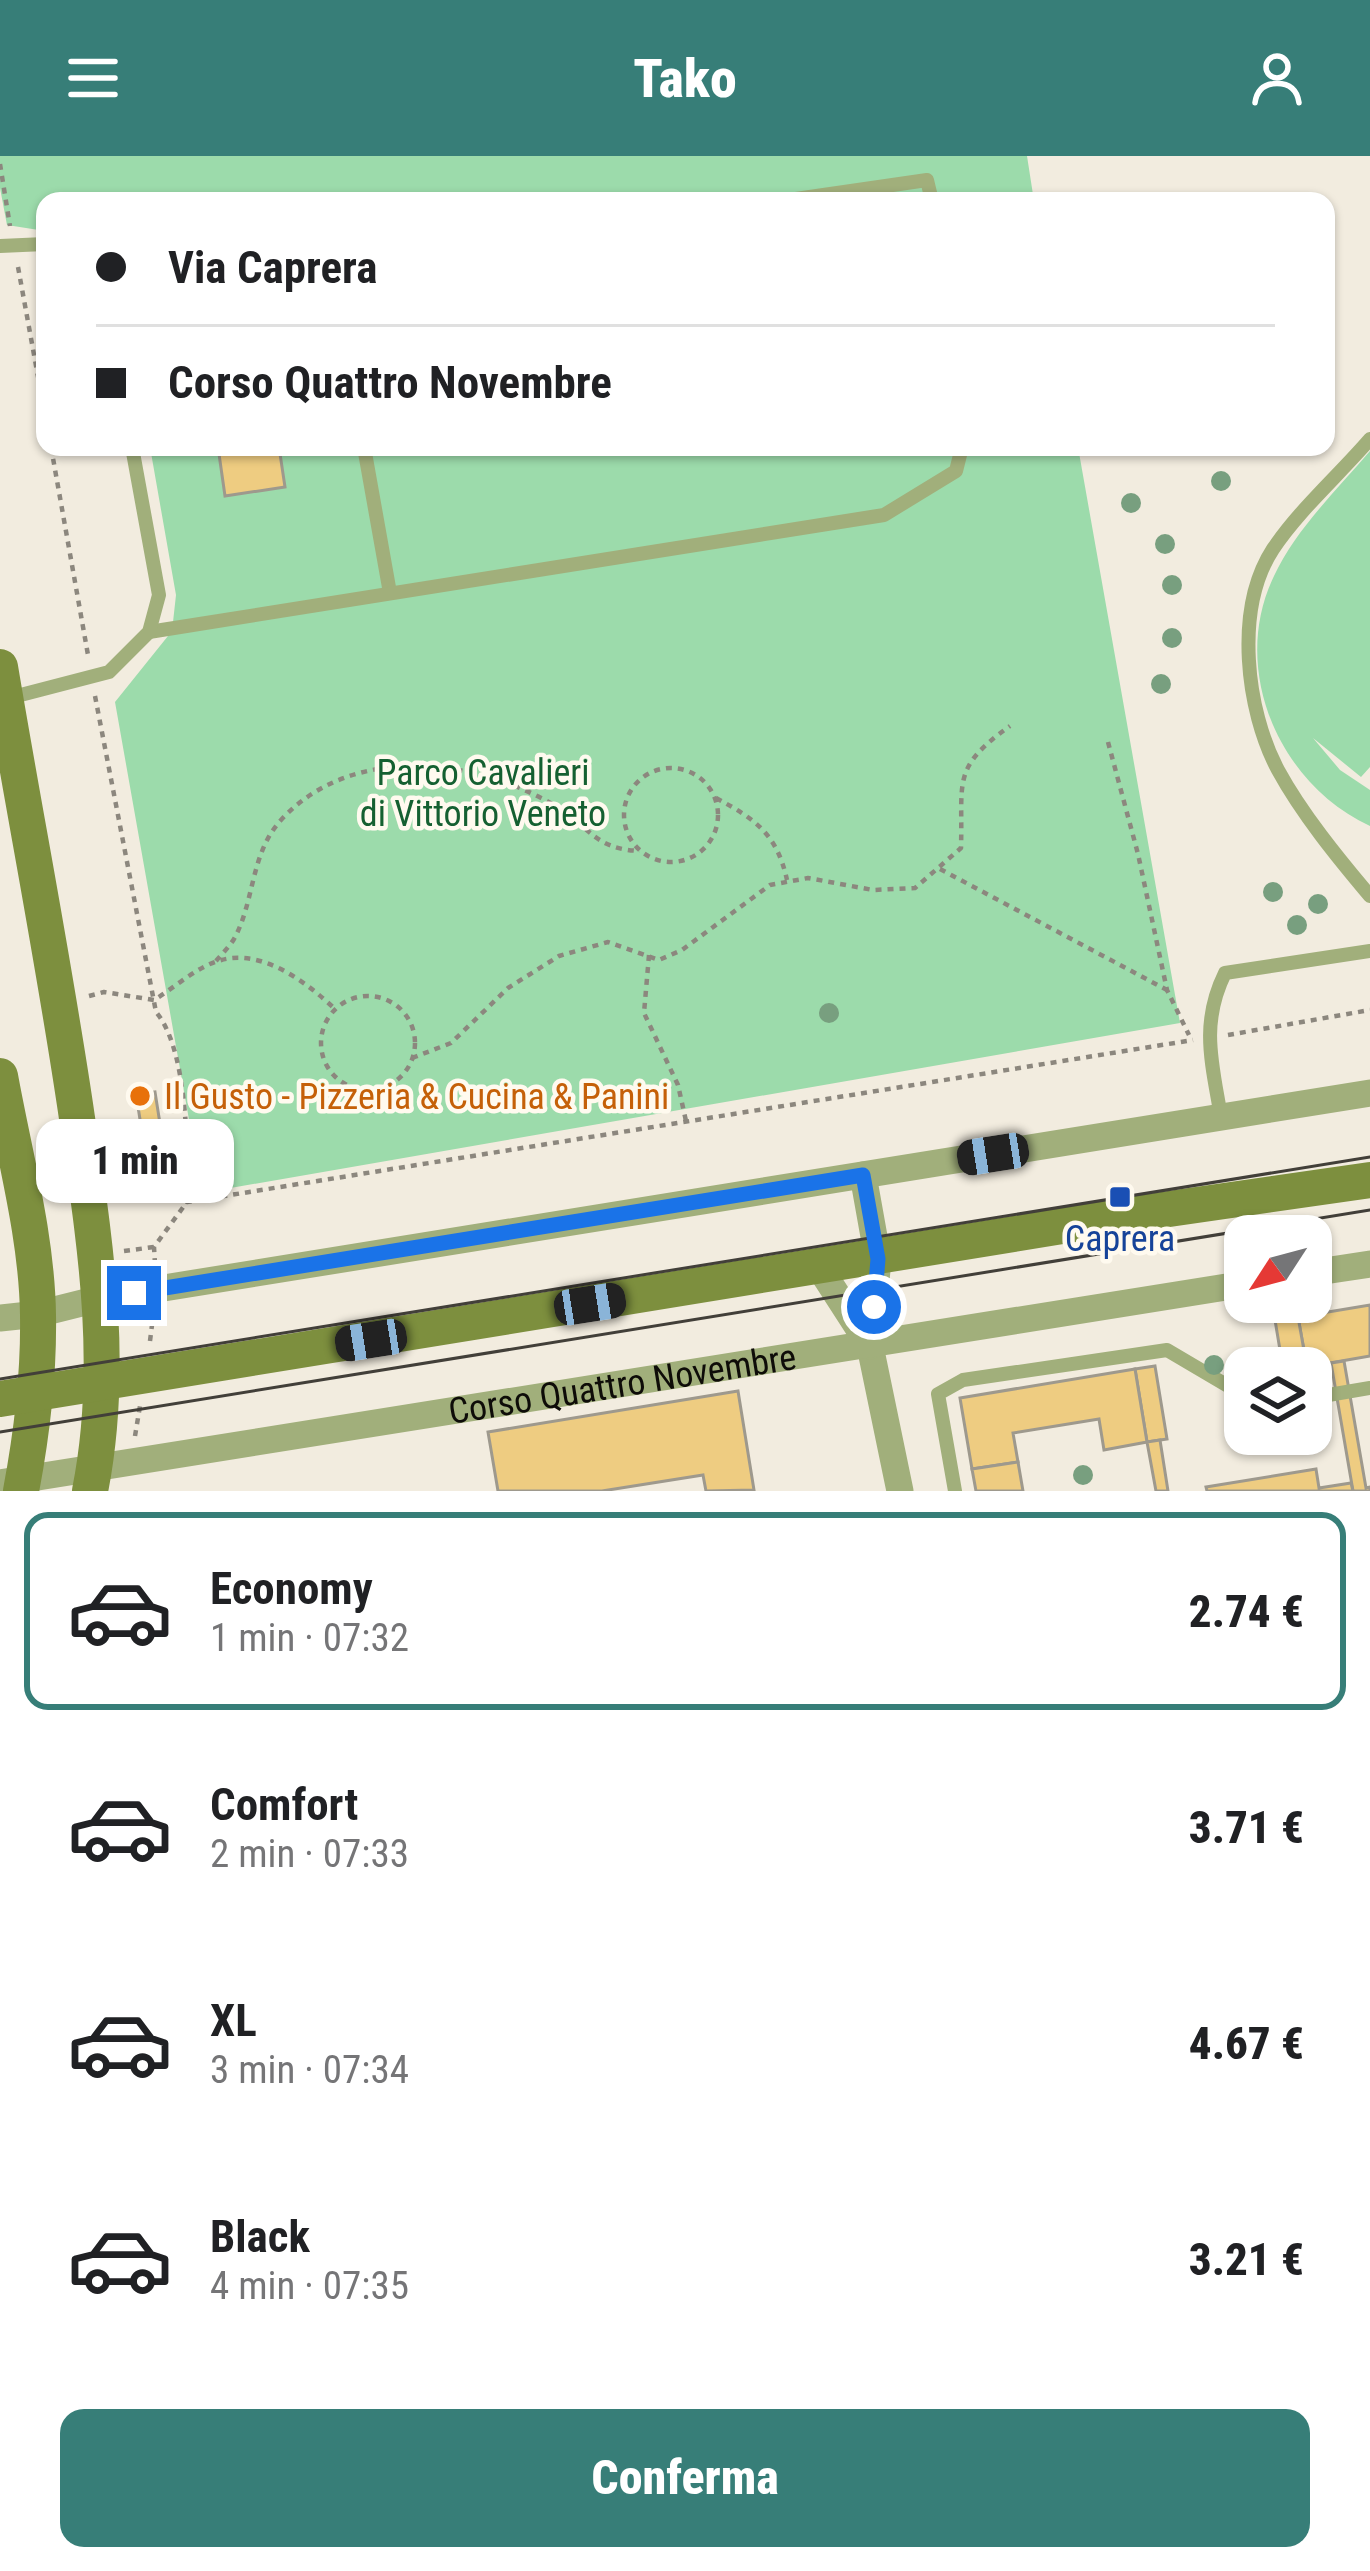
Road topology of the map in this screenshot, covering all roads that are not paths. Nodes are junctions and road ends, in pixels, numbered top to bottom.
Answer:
1 (844, 192) edge
2 (930, 192) edge
3 (1370, 439) edge
4 (134, 456) edge
5 (366, 456) edge
6 (960, 456) edge
7 (390, 593) junction
8 (149, 632) junction
9 (3, 683) edge
10 (1370, 896) edge
11 (1370, 951) edge
12 (0, 1076) edge
13 (1370, 1093) edge
14 (1221, 1117) junction
15 (863, 1175) junction
16 (1370, 1180) edge
17 (878, 1259) junction
18 (1370, 1264) edge
19 (819, 1267) junction
20 (1332, 1270) edge
21 (1224, 1287) edge
22 (102, 1298) junction
23 (38, 1314) junction
24 (0, 1318) edge
25 (870, 1346) junction
26 (102, 1381) junction
27 (1224, 1384) edge
28 (1370, 1388) edge
29 (1332, 1394) edge
30 (17, 1396) edge
31 (93, 1478) edge
32 (15, 1484) edge
33 (900, 1491) edge
34 (955, 1491) edge

1 - 2 lane
3 - 10 lane
4 - 8 lane
5 - 7 lane
6 - 7 lane
7 - 8 lane
8 - 9 lane
9 - 22 main road
11 - 14 lane
12 - 23 main road
13 - 14 street
14 - 15 street
15 - 17 street
15 - 22 street
16 - 17 main road
17 - 19 main road
17 - 25 street
18 - 20 street
19 - 25 street
19 - 26 main road
21 - 25 street, Corso Quattro Novembre
22 - 23 street
22 - 26 main road
23 - 24 street
23 - 30 main road
25 - 31 street, Corso Quattro Novembre
25 - 33 street
26 - 30 main road
26 - 31 main road
27 - 34 lane
28 - 29 lane
30 - 32 main road
31 - 32 street, Corso Quattro Novembre

